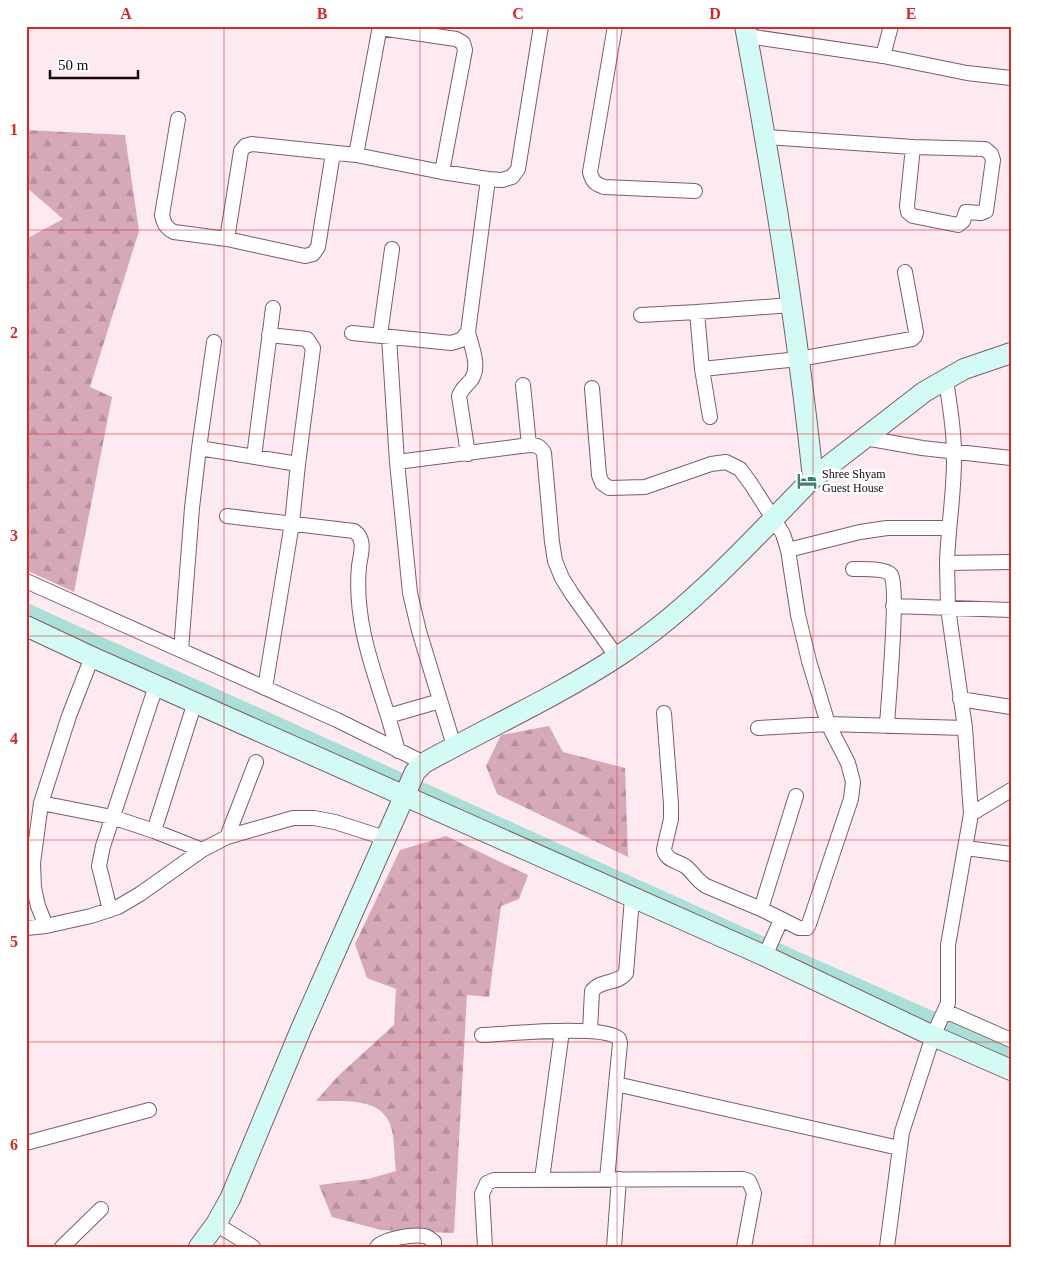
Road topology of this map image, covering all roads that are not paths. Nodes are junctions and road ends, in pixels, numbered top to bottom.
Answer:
1 (541, 26) edge
2 (615, 26) edge
3 (891, 26) edge
4 (380, 27) edge
5 (746, 31) edge
6 (883, 56) junction
7 (1011, 78) edge
8 (178, 119) dead end
9 (766, 137) junction
10 (914, 147) junction
11 (333, 153) junction
12 (356, 155) junction
13 (442, 172) junction
14 (488, 179) junction
15 (695, 192) dead end
16 (227, 239) junction
17 (392, 249) dead end
18 (905, 272) dead end
19 (792, 305) junction
20 (273, 308) dead end
21 (697, 312) junction
22 (641, 315) dead end
23 (468, 332) junction
24 (352, 333) dead end
25 (269, 335) junction
26 (384, 336) junction
27 (214, 342) dead end
28 (1011, 353) edge
29 (799, 358) junction
30 (702, 369) junction
31 (946, 379) junction
32 (523, 385) dead end
33 (592, 388) dead end
34 (710, 417) dead end
35 (865, 438) junction
36 (529, 445) junction
37 (198, 448) junction
38 (954, 452) junction
39 (468, 454) junction
40 (254, 457) junction
41 (1011, 458) edge
42 (397, 462) junction
43 (298, 464) junction
44 (813, 478) junction
45 (227, 516) dead end
46 (773, 518) junction
47 (292, 523) junction
48 (948, 528) junction
49 (788, 550) junction
50 (1011, 562) edge
51 (947, 563) junction
52 (853, 569) dead end
53 (26, 581) edge
54 (893, 606) junction
55 (948, 608) junction
56 (1011, 610) edge
57 (26, 626) edge
58 (181, 650) junction
59 (617, 657) junction
60 (92, 658) junction
61 (156, 686) junction
62 (265, 688) junction
63 (960, 699) junction
64 (195, 702) junction
65 (440, 702) junction
66 (1011, 706) edge
67 (664, 713) dead end
68 (388, 716) junction
69 (828, 724) junction
70 (887, 726) junction
71 (758, 728) dead end
72 (965, 728) junction
73 (454, 746) junction
74 (398, 751) junction
75 (256, 762) dead end
76 (413, 780) junction
77 (1011, 790) edge
78 (796, 796) dead end
79 (41, 803) junction
80 (971, 814) junction
81 (112, 817) junction
82 (154, 830) junction
83 (227, 837) junction
84 (386, 838) junction
85 (966, 848) junction
86 (202, 850) junction
87 (1011, 854) edge
88 (632, 898) junction
89 (761, 909) junction
90 (110, 910) junction
91 (46, 926) junction
92 (778, 926) junction
93 (26, 928) edge
94 (767, 952) junction
95 (945, 1011) junction
96 (562, 1031) junction
97 (590, 1031) junction
98 (934, 1033) junction
99 (482, 1035) dead end
100 (1011, 1040) edge
101 (1011, 1070) edge
102 (616, 1084) junction
103 (149, 1110) dead end
104 (26, 1143) edge
105 (899, 1148) junction
106 (542, 1179) junction
107 (614, 1179) junction
108 (102, 1209) dead end
109 (216, 1224) junction
110 (62, 1247) edge
111 (199, 1247) edge
112 (253, 1247) edge
113 (377, 1247) edge
114 (434, 1247) edge
115 (485, 1247) edge
116 (614, 1247) edge
117 (744, 1247) edge
118 (887, 1247) edge

1 - 14 street
2 - 15 street
3 - 6 street
4 - 12 street
4 - 13 street
5 - 6 street
5 - 9 street
6 - 7 street
8 - 16 street
9 - 10 street
9 - 19 street
10 - 10 street
11 - 12 street
11 - 16 street
11 - 16 street
12 - 13 street
13 - 14 street
14 - 23 street
17 - 26 street
18 - 29 street
19 - 21 street
19 - 29 street
20 - 25 street
21 - 22 street
21 - 30 street
23 - 26 street
23 - 39 street
24 - 26 street
25 - 40 street
25 - 43 street
26 - 42 street
27 - 37 street
28 - 31 street
29 - 30 street
29 - 44 street
30 - 34 street
31 - 35 street
31 - 38 street
32 - 36 street
33 - 46 street
35 - 38 street
35 - 44 street
36 - 39 street
36 - 59 street
37 - 40 street
37 - 58 street
38 - 41 street
38 - 48 street
39 - 42 street
40 - 43 street
42 - 65 street
43 - 47 street
44 - 46 street
45 - 47 street
46 - 49 street
46 - 59 street
47 - 62 street
47 - 68 street
48 - 49 street
48 - 51 street
49 - 69 street
50 - 51 street
51 - 55 street
52 - 54 street
53 - 58 street
54 - 55 street
54 - 70 street
55 - 56 street
55 - 63 street
57 - 60 street
58 - 62 street
59 - 73 street
60 - 61 street
60 - 79 street
61 - 64 street
61 - 81 street
62 - 74 street
63 - 66 street
63 - 72 street
64 - 76 street
64 - 82 street
65 - 68 street
65 - 73 street
67 - 89 street
68 - 74 street
69 - 70 street
69 - 71 street
69 - 92 street
70 - 72 street
72 - 80 street
73 - 76 street
74 - 76 street
75 - 83 street
76 - 84 street
76 - 88 street
77 - 80 street
78 - 89 street
79 - 81 street
79 - 91 street
80 - 85 street
81 - 82 street
81 - 90 street
82 - 86 street
83 - 84 street
83 - 86 street
84 - 109 street
85 - 87 street
85 - 95 street
86 - 90 street
88 - 94 street
88 - 97 street
89 - 92 street
90 - 91 street
91 - 93 street
92 - 94 street
94 - 98 street
95 - 98 street
95 - 100 street
96 - 97 street
96 - 99 street
96 - 106 street
97 - 102 street
98 - 101 street
98 - 105 street
102 - 105 street
102 - 107 street
103 - 104 street
105 - 118 street
106 - 107 street
106 - 115 street
107 - 116 street
107 - 117 street
108 - 110 street
109 - 111 street
109 - 112 street
113 - 114 street

